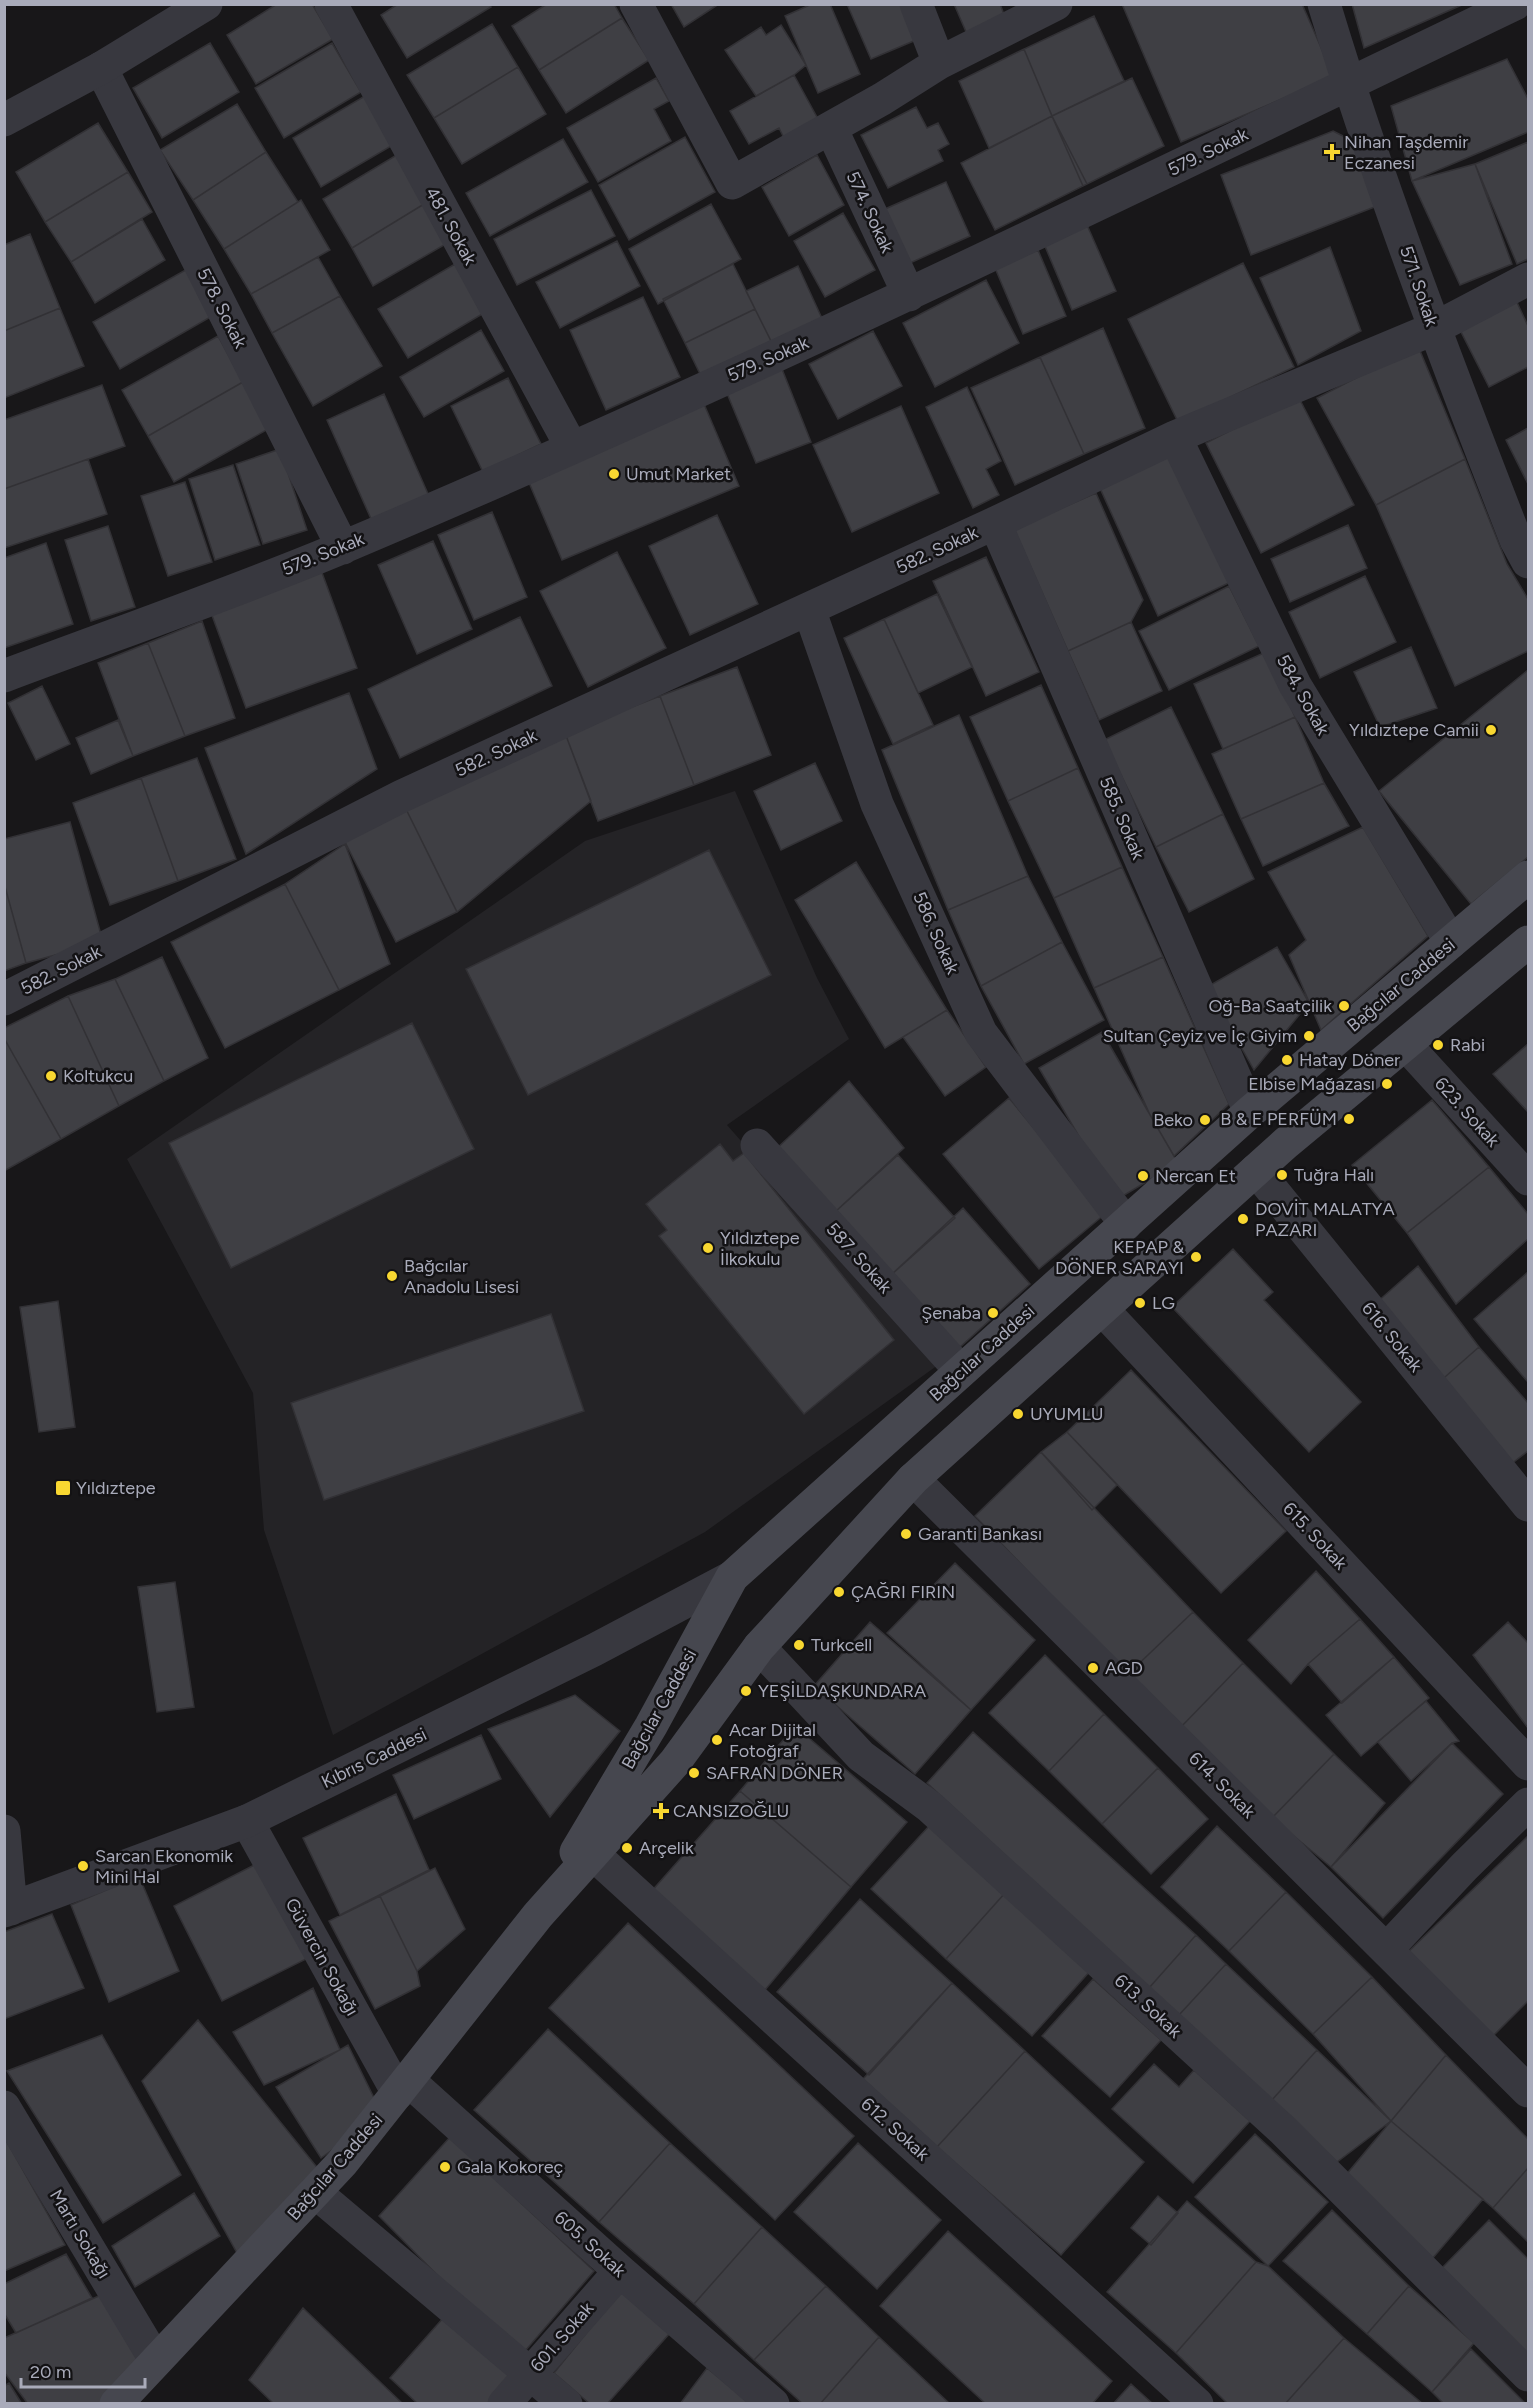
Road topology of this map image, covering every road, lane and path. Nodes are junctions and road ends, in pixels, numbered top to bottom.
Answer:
1 (206, 4) edge
2 (331, 4) edge
3 (636, 4) edge
4 (916, 4) edge
5 (1056, 4) edge
6 (1324, 4) edge
7 (1515, 4) edge
8 (939, 63) junction
9 (101, 68) junction
10 (1348, 84) junction
11 (4, 120) edge
12 (831, 128) junction
13 (1528, 279) edge
14 (909, 295) junction
15 (1433, 328) junction
16 (1175, 437) junction
17 (572, 448) junction
18 (995, 523) junction
19 (1524, 545) edge
20 (343, 548) junction
21 (808, 609) junction
22 (4, 676) edge
23 (1528, 877) edge
24 (1451, 942) junction
25 (1528, 942) edge
26 (4, 999) edge
27 (1406, 1045) junction
28 (1250, 1112) junction
29 (757, 1144) dead end
30 (1256, 1170) junction
31 (1528, 1179) edge
32 (1126, 1224) junction
33 (1102, 1309) junction
34 (961, 1371) junction
35 (914, 1479) junction
36 (1528, 1505) edge
37 (732, 1577) junction
38 (759, 1647) junction
39 (1528, 1764) edge
40 (1528, 1804) edge
41 (247, 1821) junction
42 (4, 1831) edge
43 (593, 1854) junction
44 (8, 1910) edge
45 (538, 1915) junction
46 (1387, 1949) junction
47 (404, 2087) junction
48 (1528, 2091) edge
49 (4, 2106) edge
50 (315, 2192) junction
51 (620, 2271) junction
52 (156, 2361) junction
53 (530, 2374) junction
54 (1528, 2375) edge
55 (119, 2402) edge
56 (504, 2403) edge
57 (566, 2403) edge
58 (773, 2403) edge
59 (1197, 2403) edge

1 - 9 street
2 - 17 street, 481. Sokak
3 - 12 street
4 - 8 street
5 - 8 street
6 - 10 street, 571. Sokak
7 - 10 street, 579. Sokak
8 - 12 street
9 - 11 street
9 - 20 street, 578. Sokak
10 - 14 street, 579. Sokak
10 - 15 street, 571. Sokak
12 - 14 street, 574. Sokak
13 - 15 street, 582. Sokak
14 - 17 street, 579. Sokak
15 - 16 street, 582. Sokak
15 - 19 street, 571. Sokak
16 - 18 street, 582. Sokak
16 - 24 street, 584. Sokak
17 - 20 street, 579. Sokak
18 - 21 street, 582. Sokak
18 - 28 street, 585. Sokak
20 - 22 street, 579. Sokak
21 - 26 street, 582. Sokak
21 - 32 street, 586. Sokak
23 - 24 main road, Bağcılar Caddesi
24 - 28 main road, Bağcılar Caddesi
25 - 27 main road, Bağcılar Caddesi
27 - 30 main road, Bağcılar Caddesi
27 - 31 street, 623. Sokak
28 - 32 main road, Bağcılar Caddesi
29 - 34 street, 587. Sokak
30 - 33 main road, Bağcılar Caddesi
30 - 36 street, 616. Sokak
32 - 34 main road, Bağcılar Caddesi
33 - 35 main road, Bağcılar Caddesi
33 - 39 street, 615. Sokak
34 - 37 main road, Bağcılar Caddesi
35 - 38 main road, Bağcılar Caddesi
35 - 46 street, 614. Sokak
37 - 41 street, Kıbrıs Caddesi
37 - 45 main road, Bağcılar Caddesi
38 - 43 main road, Bağcılar Caddesi
38 - 54 street, 613. Sokak
40 - 46 street
41 - 44 street, Kıbrıs Caddesi
41 - 47 street, Güvercin Sokağı
42 - 44 street
43 - 45 main road, Bağcılar Caddesi
43 - 59 street, 612. Sokak
45 - 47 main road, Bağcılar Caddesi
46 - 48 street, 614. Sokak
47 - 50 main road, Bağcılar Caddesi
47 - 51 street, 605. Sokak
49 - 52 street, Martı Sokağı
50 - 52 main road, Bağcılar Caddesi
50 - 53 street
51 - 53 street, 601. Sokak
51 - 58 street, 605. Sokak
52 - 55 main road, Bağcılar Caddesi
53 - 56 street, 601. Sokak
53 - 57 street

